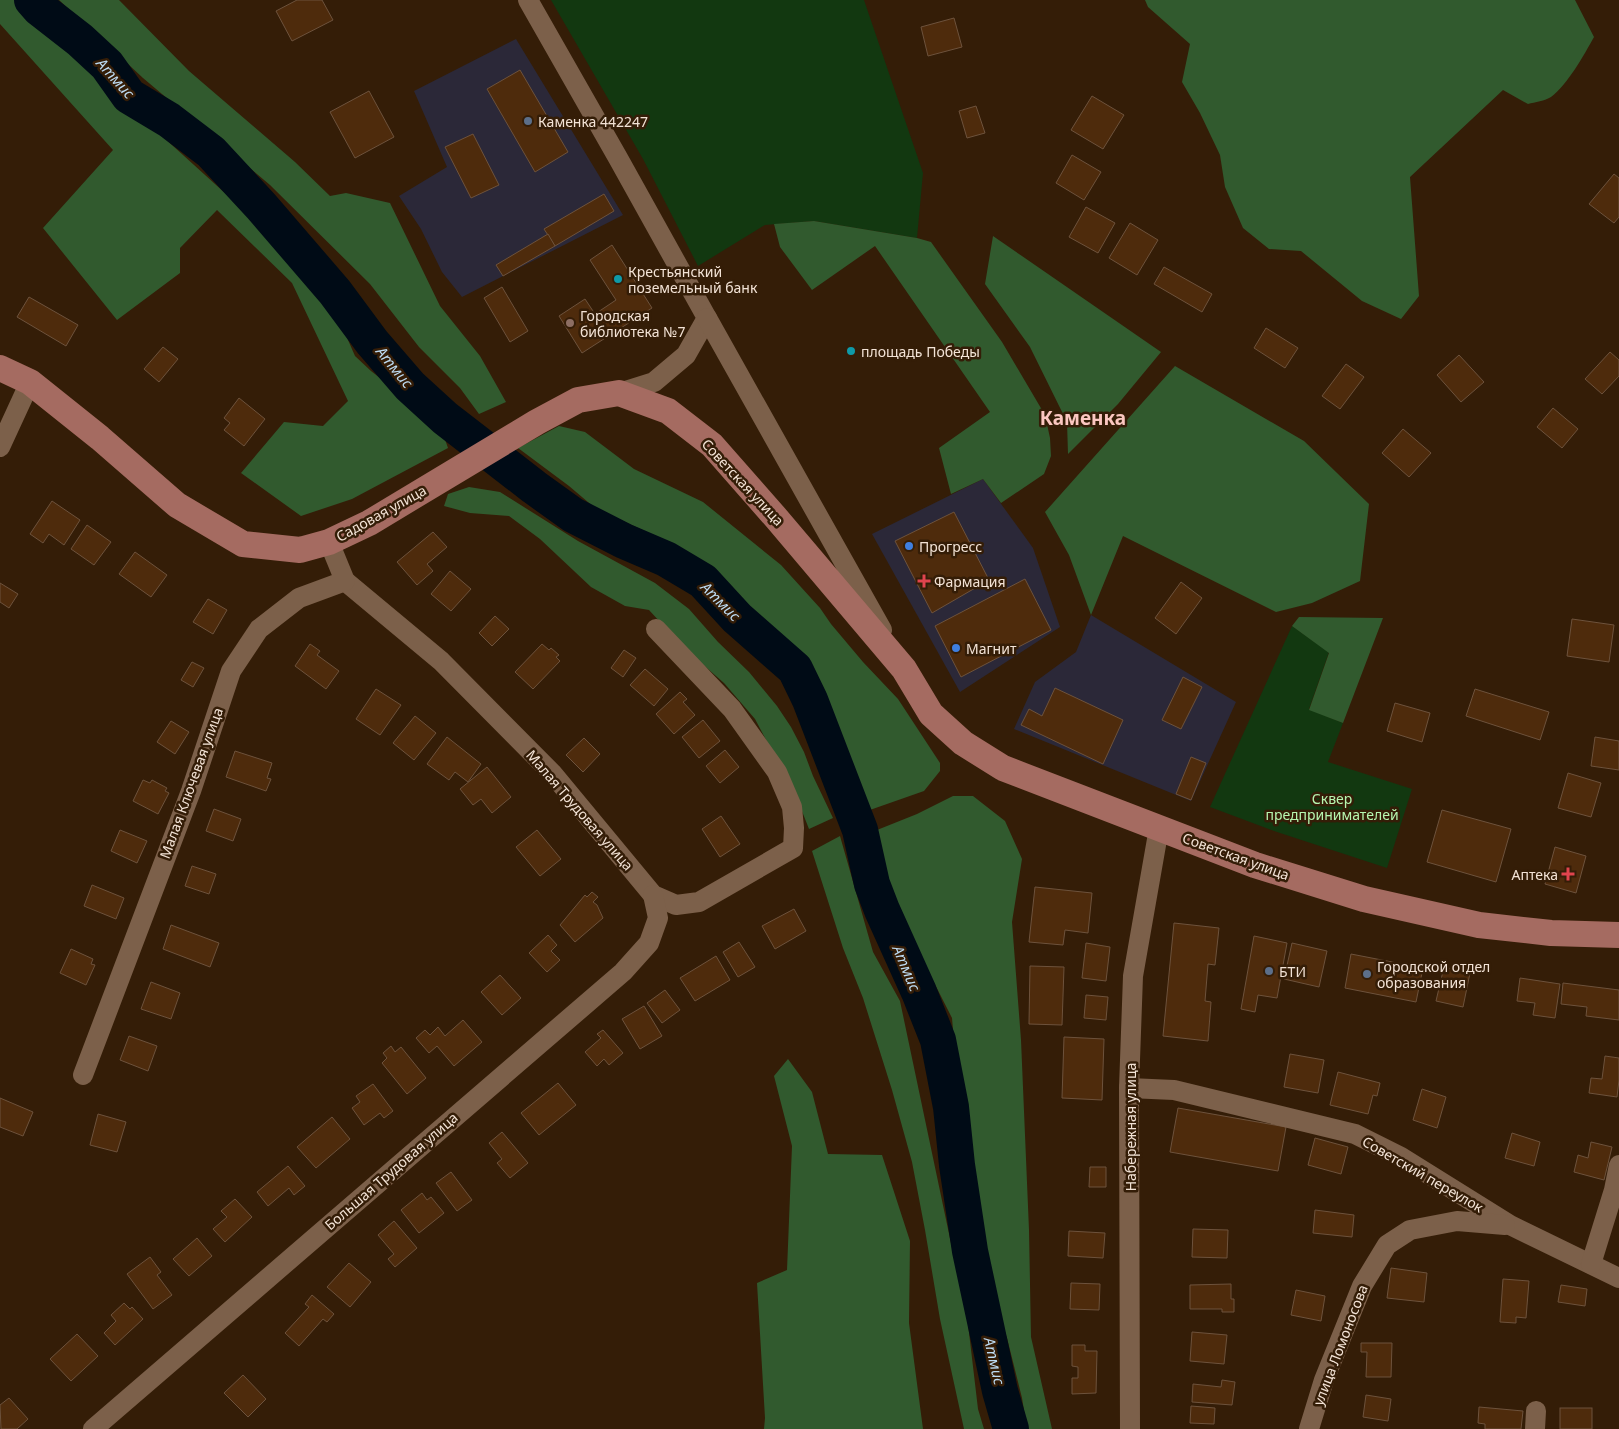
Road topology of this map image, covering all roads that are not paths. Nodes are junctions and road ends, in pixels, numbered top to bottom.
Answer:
1 (528, 0) edge
2 (707, 318) junction
3 (0, 368) edge
4 (30, 382) junction
5 (619, 393) junction
6 (0, 447) edge
7 (329, 542) junction
8 (345, 581) junction
9 (656, 629) dead end
10 (904, 669) junction
11 (1158, 828) junction
12 (653, 895) junction
13 (1619, 935) edge
14 (83, 1075) dead end
15 (1129, 1088) junction
16 (1619, 1165) edge
17 (1510, 1225) junction
18 (1591, 1264) junction
19 (1619, 1278) edge
20 (93, 1429) edge
21 (1130, 1429) edge
22 (1309, 1429) edge

1 - 2 street, Советская улица
2 - 5 street
2 - 10 street, Советская улица
3 - 4 main road, Садовая улица
4 - 6 street
4 - 7 main road, Садовая улица
5 - 7 main road, Садовая улица
5 - 10 main road, Советская улица
7 - 8 street
8 - 12 street, Малая Трудовая улица
8 - 14 street, Малая Ключевая улица
9 - 12 street, Малая Трудовая улица
10 - 11 main road, Советская улица
11 - 13 main road, Советская улица
11 - 15 street, Набережная улица
12 - 20 street, Большая Трудовая улица
15 - 17 street, Советский переулок
15 - 21 street, Набережная улица
16 - 18 street
17 - 18 street, Советский переулок
17 - 22 street, улица Ломоносова
18 - 19 street, Советский переулок

